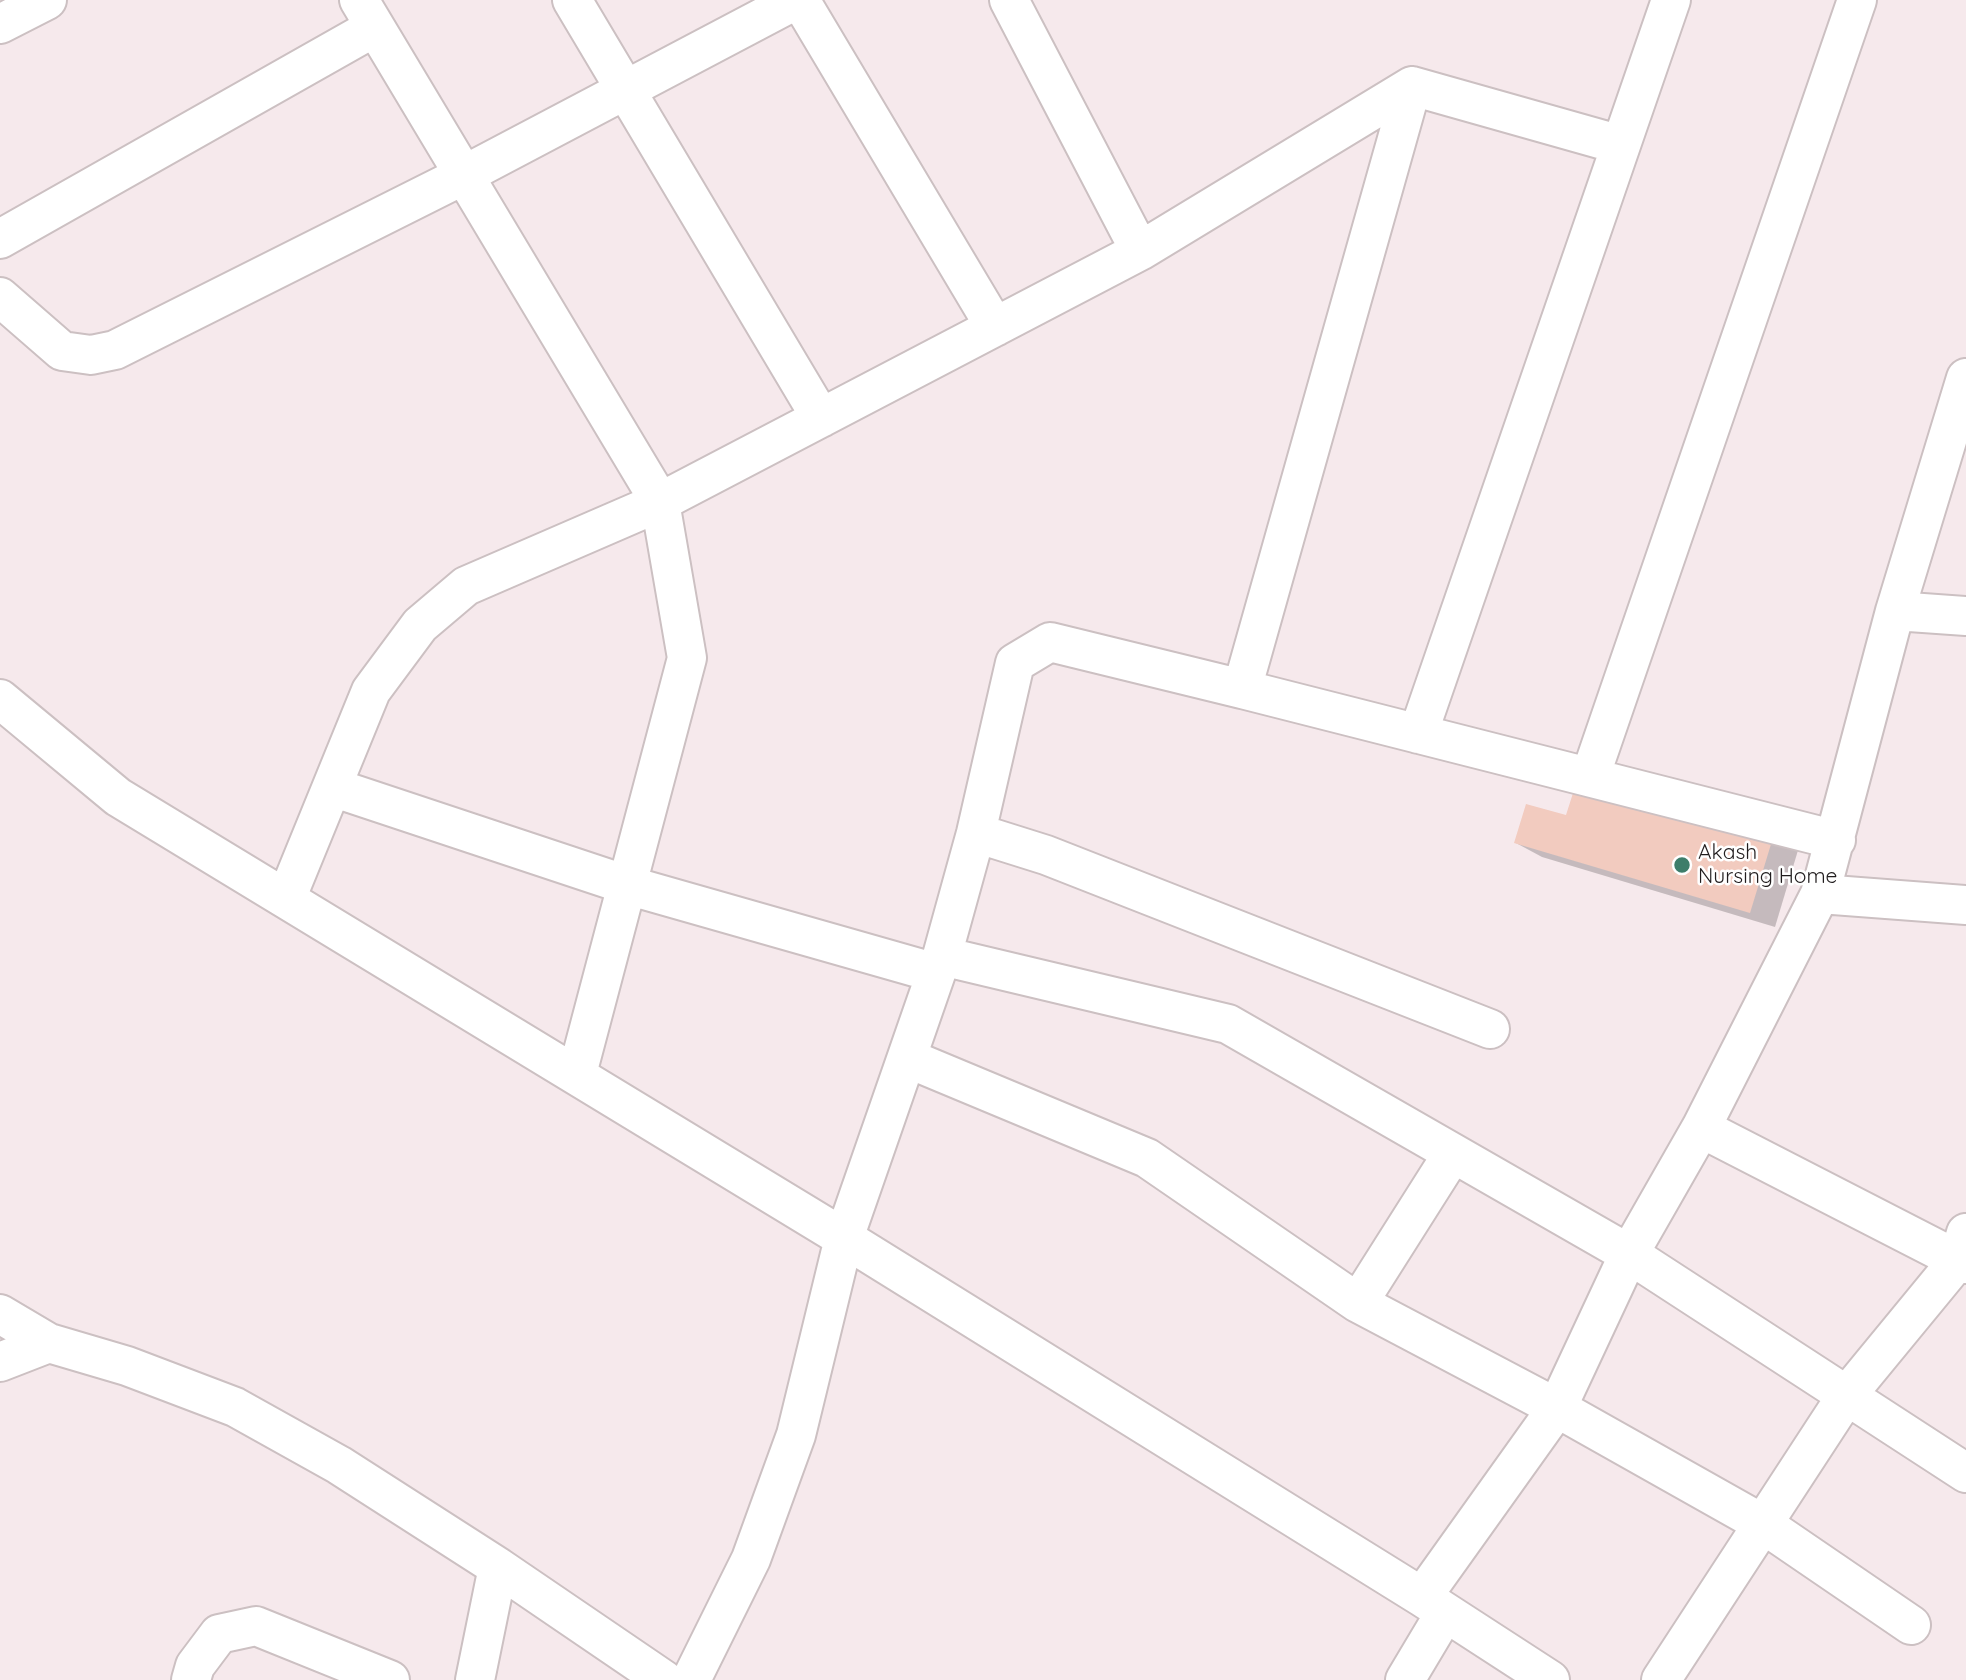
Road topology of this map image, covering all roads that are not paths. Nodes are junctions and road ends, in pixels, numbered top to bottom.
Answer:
1 (47, 0) edge
2 (572, 0) edge
3 (798, 0) edge
4 (1009, 0) edge
5 (1671, 0) edge
6 (1857, 0) edge
7 (367, 13) edge
8 (0, 24) edge
9 (1412, 86) junction
10 (625, 90) junction
11 (1620, 145) junction
12 (464, 175) junction
13 (0, 239) edge
14 (1140, 251) junction
15 (0, 297) edge
16 (995, 327) junction
17 (1966, 378) edge
18 (821, 418) junction
19 (660, 502) junction
20 (1895, 611) junction
21 (1966, 616) edge
22 (1242, 689) junction
23 (0, 699) edge
24 (1418, 734) junction
25 (1590, 777) junction
26 (332, 787) junction
27 (976, 833) junction
28 (1836, 839) junction
29 (627, 884) junction
30 (1820, 894) junction
31 (286, 899) junction
32 (1966, 905) edge
33 (939, 965) junction
34 (1490, 1029) dead end
35 (907, 1058) junction
36 (577, 1074) junction
37 (1700, 1128) junction
38 (1452, 1153) junction
39 (845, 1238) junction
40 (1963, 1252) edge
41 (1629, 1254) junction
42 (1358, 1303) junction
43 (0, 1314) edge
44 (49, 1343) junction
45 (0, 1362) edge
46 (1847, 1395) junction
47 (1557, 1408) junction
48 (1966, 1473) edge
49 (1763, 1524) junction
50 (498, 1567) junction
51 (1433, 1605) junction
52 (1911, 1625) dead end
53 (191, 1680) edge
54 (390, 1680) edge
55 (475, 1680) edge
56 (664, 1680) edge
57 (691, 1680) edge
58 (1405, 1680) edge
59 (1550, 1680) edge
60 (1661, 1680) edge

1 - 8 street
2 - 10 street
3 - 10 street
3 - 16 street
4 - 14 street
5 - 11 street
6 - 25 street
7 - 12 street
7 - 13 street
9 - 11 street
9 - 14 street
9 - 22 street
10 - 12 street
10 - 18 street
11 - 24 street
12 - 15 street
12 - 19 street
14 - 16 street
16 - 18 street
17 - 20 street
18 - 19 street
19 - 26 street
19 - 29 street
20 - 21 street
20 - 28 street
22 - 24 street
22 - 27 street
23 - 31 street
24 - 25 street
25 - 28 street
26 - 29 street
26 - 31 street
27 - 33 street
27 - 34 street
28 - 30 street
29 - 33 street
29 - 36 street
30 - 32 street
30 - 37 street
31 - 36 street
33 - 35 street
33 - 38 street
35 - 39 street
35 - 42 street
36 - 39 street
37 - 40 street
37 - 41 street
38 - 41 street
38 - 42 street
39 - 51 street
39 - 57 street
40 - 46 street
41 - 46 street
41 - 47 street
42 - 47 street
43 - 44 street
44 - 45 street
44 - 50 street
46 - 48 street
46 - 49 street
47 - 49 street
47 - 51 street
49 - 52 street
49 - 60 street
50 - 55 street
50 - 56 street
51 - 58 street
51 - 59 street
53 - 54 street

